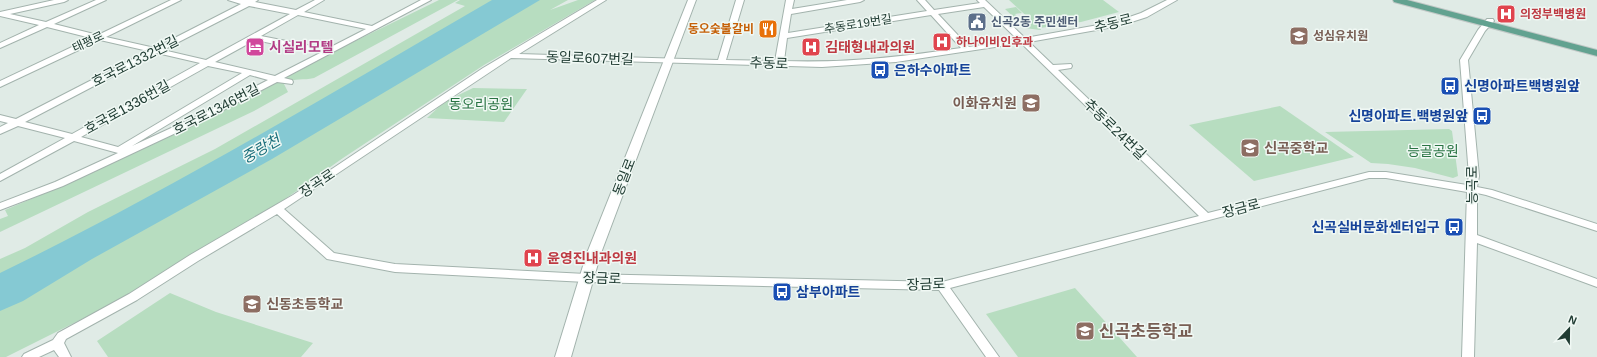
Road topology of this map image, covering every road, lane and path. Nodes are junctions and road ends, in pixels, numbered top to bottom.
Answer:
1 (64, 0) edge
2 (102, 0) edge
3 (176, 0) edge
4 (232, 0) edge
5 (320, 0) edge
6 (602, 0) edge
7 (692, 0) edge
8 (740, 0) edge
9 (790, 0) edge
10 (860, 0) edge
11 (921, 0) edge
12 (1172, 0) edge
13 (1398, 0) edge
14 (1414, 0) edge
15 (422, 1) edge
16 (251, 2) edge
17 (984, 2) edge
18 (788, 12) junction
19 (932, 12) junction
20 (297, 13) junction
21 (0, 14) edge
22 (1489, 23) junction
23 (1116, 24) junction
24 (46, 25) junction
25 (372, 28) junction
26 (1124, 31) dead end
27 (783, 36) junction
28 (99, 37) junction
29 (254, 37) junction
30 (1023, 41) junction
31 (0, 46) edge
32 (1597, 49) edge
33 (157, 50) junction
34 (967, 50) junction
35 (328, 52) junction
36 (1597, 53) edge
37 (510, 56) junction
38 (669, 60) junction
39 (208, 62) junction
40 (721, 62) junction
41 (779, 64) junction
42 (1068, 66) dead end
43 (1051, 68) junction
44 (250, 72) junction
45 (278, 78) junction
46 (289, 82) dead end
47 (0, 84) edge
48 (0, 118) edge
49 (16, 123) junction
50 (0, 131) edge
51 (72, 138) junction
52 (123, 151) junction
53 (0, 178) edge
54 (1472, 189) junction
55 (0, 207) edge
56 (278, 209) junction
57 (1206, 217) junction
58 (1597, 228) edge
59 (1472, 237) junction
60 (586, 278) junction
61 (1597, 283) edge
62 (942, 286) junction
63 (57, 343) junction
64 (28, 357) edge
65 (65, 357) edge
66 (563, 357) edge
67 (993, 357) edge
68 (1468, 357) edge

1 - 21 street
2 - 24 street
3 - 28 street, 태평로
4 - 16 street
5 - 20 street, 호국로1336번길
6 - 37 street, 장곡로
7 - 38 street, 동일로
8 - 40 street
9 - 18 street
10 - 18 street, 추동로19번길
11 - 19 street
12 - 23 street, 추동로
13 - 22 main road
14 - 22 main road
15 - 25 street, 호국로1346번길
16 - 20 street
16 - 33 street, 호국로1332번길
17 - 19 street, 추동로19번길
17 - 30 street, 추동로24번길
18 - 27 street
19 - 27 street, 추동로19번길
19 - 34 street
20 - 25 street
20 - 29 street, 호국로1336번길
21 - 24 street
22 - 32 main road
22 - 36 main road
22 - 54 street, 능곡로
23 - 26 street
23 - 30 street, 추동로
24 - 28 street
24 - 31 street
25 - 35 street, 호국로1346번길
27 - 41 street
28 - 33 street
28 - 47 street, 태평로
29 - 35 street
29 - 39 street, 호국로1336번길
30 - 34 street, 추동로
30 - 43 street, 추동로24번길
33 - 39 street
33 - 49 street, 호국로1332번길
34 - 41 street, 추동로
35 - 45 street, 호국로1346번길
37 - 38 street, 동일로607번길
37 - 56 street, 장곡로
38 - 40 street, 추동로
38 - 60 street, 동일로
39 - 44 street
39 - 51 street, 호국로1336번길
40 - 41 street, 추동로
42 - 43 street
43 - 57 street, 추동로24번길
44 - 45 street
44 - 52 street
45 - 46 street
45 - 52 street, 호국로1346번길
48 - 49 street
49 - 50 street, 호국로1332번길
49 - 51 street
51 - 52 street
51 - 53 street, 호국로1336번길
52 - 55 street, 호국로1346번길
54 - 57 street, 장금로
54 - 58 street, 장금로
54 - 59 street, 능곡로
56 - 60 street, 장금로
56 - 63 street, 장곡로
57 - 62 street, 장금로
59 - 61 street
59 - 68 street, 능곡로
60 - 62 street, 장금로
60 - 66 street, 동일로
62 - 67 street
63 - 64 street, 장곡로
63 - 65 street

